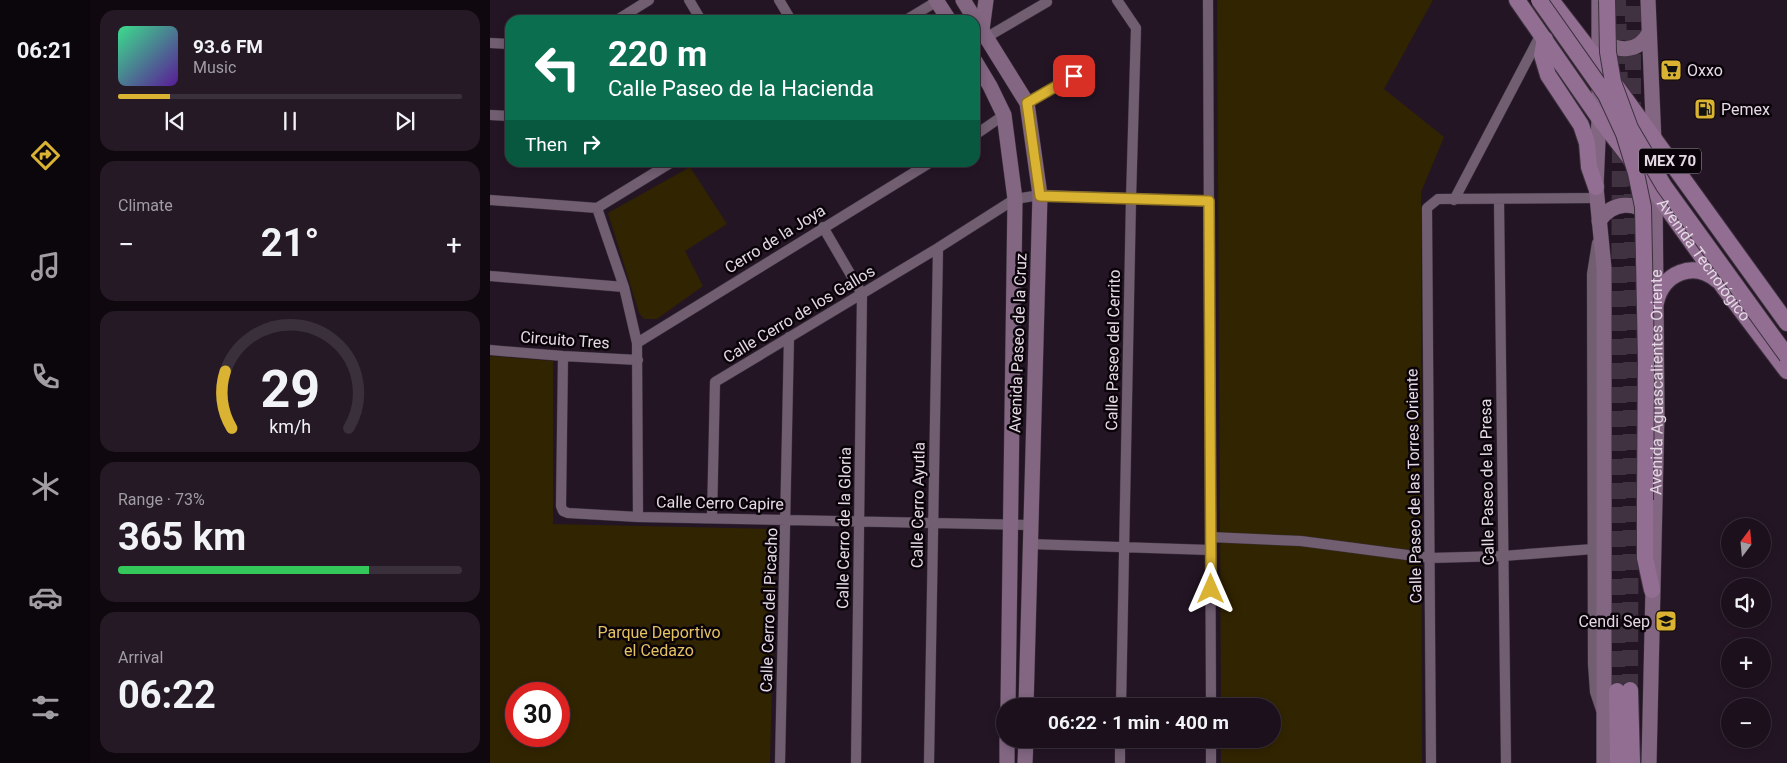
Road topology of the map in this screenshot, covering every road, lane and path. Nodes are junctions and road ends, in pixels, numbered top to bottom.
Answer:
1 (649, 0) edge
2 (689, 0) edge
3 (779, 0) edge
4 (937, 0) edge
5 (963, 0) edge
6 (986, 0) edge
7 (1117, 0) edge
8 (1208, 0) edge
9 (1517, 0) edge
10 (1539, 0) edge
11 (1551, 0) edge
12 (1600, 0) edge
13 (1607, 0) edge
14 (1648, 0) edge
15 (1047, 2) dead end
16 (625, 15) edge
17 (698, 15) edge
18 (788, 15) edge
19 (914, 15) edge
20 (946, 15) edge
21 (973, 15) edge
22 (980, 27) edge
23 (1598, 30) junction
24 (984, 33) junction
25 (1649, 33) junction
26 (1543, 36) junction
27 (490, 43) edge
28 (505, 44) edge
29 (1598, 61) junction
30 (980, 69) edge
31 (1074, 76) dead end
32 (1027, 103) junction
33 (490, 115) edge
34 (1004, 115) junction
35 (505, 116) edge
36 (1599, 118) junction
37 (980, 132) edge
38 (1654, 140) junction
39 (664, 167) edge
40 (923, 167) edge
41 (1655, 191) junction
42 (1596, 192) junction
43 (1040, 196) junction
44 (1015, 199) junction
45 (1130, 199) junction
46 (490, 200) edge
47 (1454, 200) junction
48 (1499, 200) junction
49 (1209, 201) junction
50 (597, 208) junction
51 (1599, 225) junction
52 (1655, 226) junction
53 (823, 227) junction
54 (938, 248) junction
55 (490, 276) edge
56 (1719, 281) junction
57 (624, 287) junction
58 (862, 294) junction
59 (1656, 302) junction
60 (1787, 323) edge
61 (790, 337) junction
62 (637, 343) junction
63 (490, 350) edge
64 (563, 356) junction
65 (1787, 356) edge
66 (638, 360) junction
67 (1787, 371) edge
68 (638, 517) junction
69 (712, 518) junction
70 (786, 520) junction
71 (859, 521) junction
72 (932, 522) junction
73 (1010, 524) junction
74 (1031, 524) junction
75 (1210, 537) junction
76 (1029, 544) junction
77 (1124, 548) junction
78 (1593, 549) junction
79 (1210, 550) junction
80 (1503, 556) junction
81 (1430, 558) junction
82 (1652, 590) junction
83 (1008, 698) edge
84 (1026, 698) edge
85 (1121, 698) edge
86 (1211, 698) edge
87 (1605, 720) junction
88 (1007, 748) edge
89 (1026, 748) edge
90 (1120, 748) edge
91 (1211, 748) edge
92 (780, 763) edge
93 (856, 763) edge
94 (929, 763) edge
95 (1007, 763) edge
96 (1025, 763) edge
97 (1120, 763) edge
98 (1212, 763) edge
99 (1431, 763) edge
100 (1506, 763) edge
101 (1604, 763) edge
102 (1618, 763) edge
103 (1632, 763) edge
104 (1649, 763) edge

1 - 16 street
2 - 17 street
3 - 18 street
4 - 19 street
4 - 20 street
5 - 21 street, Avenida Paseo de la Cruz
6 - 24 street
7 - 45 street, Calle Paseo del Cerrito
8 - 49 street
9 - 26 main road, Avenida Tecnológico / MEX 70
10 - 82 main road, bridge
11 - 29 main road, Avenida Tecnológico / MEX 70
12 - 23 street
13 - 65 main road, bridge
14 - 25 street, Avenida Aguascalientes Oriente
15 - 24 street
22 - 24 street, Avenida Paseo de la Cruz
23 - 25 street
23 - 29 street
24 - 32 street, Avenida Paseo de la Cruz
25 - 38 street, Avenida Aguascalientes Oriente
26 - 36 main road, Avenida Tecnológico / MEX 70
26 - 42 main road
26 - 47 street
27 - 28 street
29 - 36 street
29 - 38 main road, Avenida Tecnológico / MEX 70
30 - 34 street, Avenida Paseo de la Cruz
31 - 32 street
32 - 43 street, Avenida Paseo de la Cruz
33 - 35 street
34 - 37 street
34 - 44 street, Avenida Paseo de la Cruz
36 - 41 main road, Avenida Tecnológico / MEX 70
36 - 42 street
38 - 41 street, Avenida Aguascalientes Oriente
38 - 60 main road, Avenida Tecnológico / MEX 70
39 - 50 street
40 - 53 street, Cerro de la Joya
41 - 52 street, Avenida Aguascalientes Oriente
41 - 56 main road, Avenida Tecnológico / MEX 70
42 - 48 street
42 - 51 street
43 - 44 street
43 - 45 street
43 - 74 street, Avenida Paseo de la Cruz
44 - 54 street, Calle Cerro de los Gallos
44 - 73 street, Avenida Paseo de la Cruz
45 - 49 street
45 - 77 street, Calle Paseo del Cerrito
46 - 50 street
47 - 48 street
47 - 81 street, Calle Paseo de las Torres Oriente
48 - 80 street, Calle Paseo de la Presa
49 - 75 street
50 - 57 street
51 - 52 street
51 - 78 street
51 - 87 street
52 - 59 street, Avenida Aguascalientes Oriente
53 - 58 street
53 - 62 street, Cerro de la Joya
54 - 58 street, Calle Cerro de los Gallos
54 - 72 street, Calle Cerro Ayutla
55 - 57 street
56 - 59 main road
56 - 67 main road, Avenida Tecnológico / MEX 70
57 - 62 street
58 - 61 street, Calle Cerro de los Gallos
58 - 71 street, Calle Cerro de la Gloria
59 - 82 street, Avenida Aguascalientes Oriente
61 - 69 street, Calle Cerro de los Gallos
61 - 70 street, Calle Cerro del Picacho
62 - 66 street
63 - 64 street, Circuito Tres
64 - 66 street, Circuito Tres
64 - 68 street, Calle Cerro Capire
66 - 68 street
68 - 69 street, Calle Cerro Capire
69 - 70 street, Calle Cerro Capire
70 - 71 street, Calle Cerro Capire
70 - 92 street, Calle Cerro del Picacho
71 - 72 street, Calle Cerro Capire
71 - 93 street, Calle Cerro de la Gloria
72 - 73 street, Calle Cerro Capire
72 - 94 street, Calle Cerro Ayutla
73 - 74 street, Calle Cerro Capire
73 - 83 street, Avenida Paseo de la Cruz
74 - 76 street, Avenida Paseo de la Cruz
75 - 79 street
75 - 81 street
76 - 77 street
76 - 84 street, Avenida Paseo de la Cruz
77 - 79 street
77 - 85 street, Calle Paseo del Cerrito
78 - 80 street
78 - 87 street
79 - 86 street
80 - 81 street
80 - 100 street, Calle Paseo de la Presa
81 - 99 street, Calle Paseo de las Torres Oriente
82 - 104 street, Avenida Aguascalientes Oriente
87 - 101 street
88 - 95 street
89 - 96 street
90 - 97 street
91 - 98 street
102 - 103 main road

